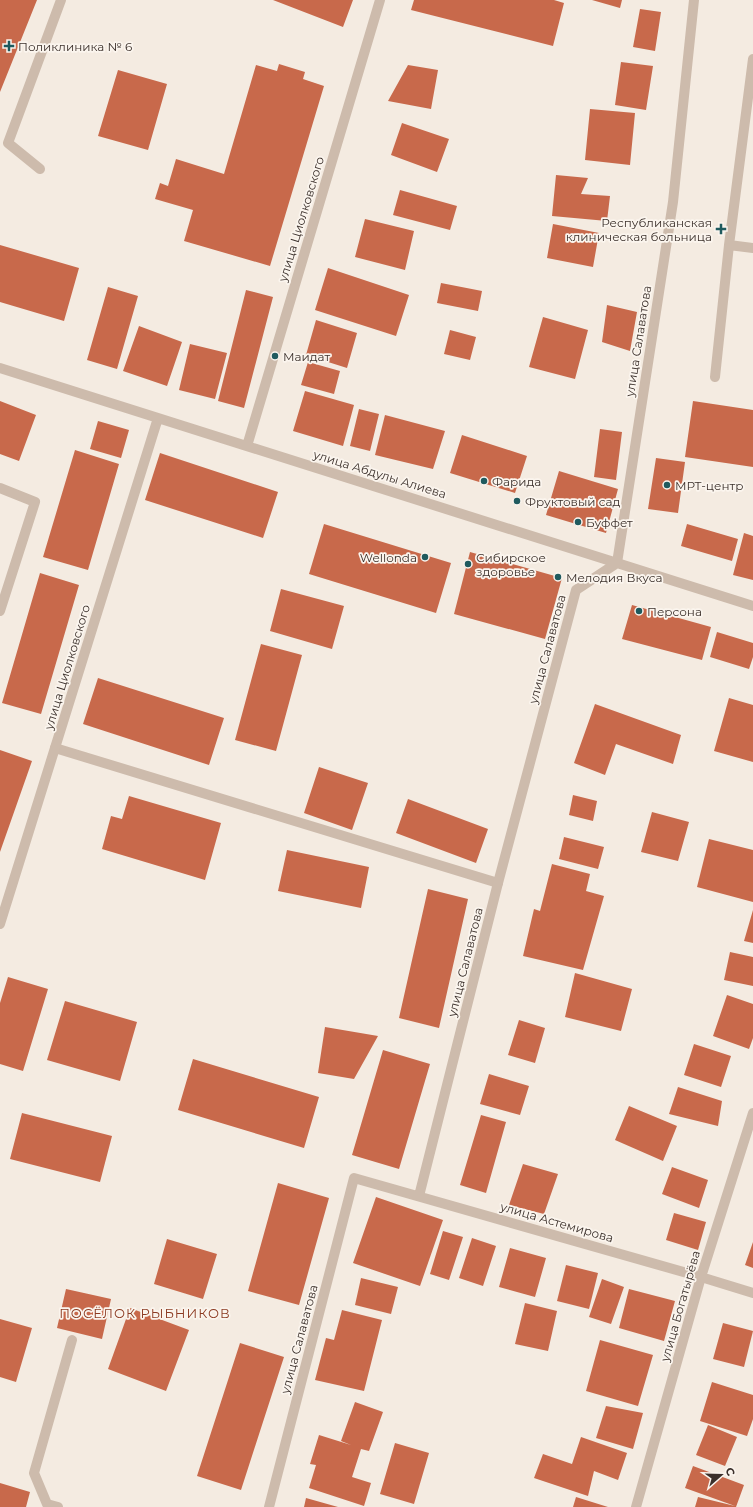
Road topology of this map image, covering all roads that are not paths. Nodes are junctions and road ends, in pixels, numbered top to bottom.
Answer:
1 (61, 0) edge
2 (380, 0) edge
3 (694, 0) edge
4 (753, 60) edge
5 (40, 169) dead end
6 (729, 245) junction
7 (753, 248) edge
8 (0, 368) edge
9 (715, 377) dead end
10 (158, 418) junction
11 (247, 446) junction
12 (0, 488) edge
13 (617, 563) junction
14 (753, 606) edge
15 (0, 611) edge
16 (55, 748) junction
17 (498, 883) junction
18 (0, 924) edge
19 (753, 1113) edge
20 (354, 1178) joint
21 (419, 1196) junction
22 (701, 1277) junction
23 (753, 1293) edge
24 (72, 1340) dead end
25 (58, 1507) edge
26 (269, 1507) edge
27 (636, 1507) edge

1 - 5 street
2 - 11 street, улица Циолковского
3 - 13 street, улица Салаватова
4 - 6 street
6 - 7 street
6 - 9 street
8 - 10 street, улица Абдулы Алиева
10 - 11 street, улица Абдулы Алиева
10 - 16 street, улица Циолковского
11 - 13 street, улица Абдулы Алиева
12 - 15 street
13 - 14 street, улица Абдулы Алиева
13 - 17 street, улица Салаватова
16 - 17 street
16 - 18 street, улица Циолковского
17 - 21 street, улица Салаватова
19 - 22 street, улица Богатырёва
20 - 21 street, улица Астемирова
20 - 26 street, улица Салаватова
21 - 22 street, улица Астемирова
22 - 23 street, улица Астемирова
22 - 27 street, улица Богатырёва
24 - 25 street

